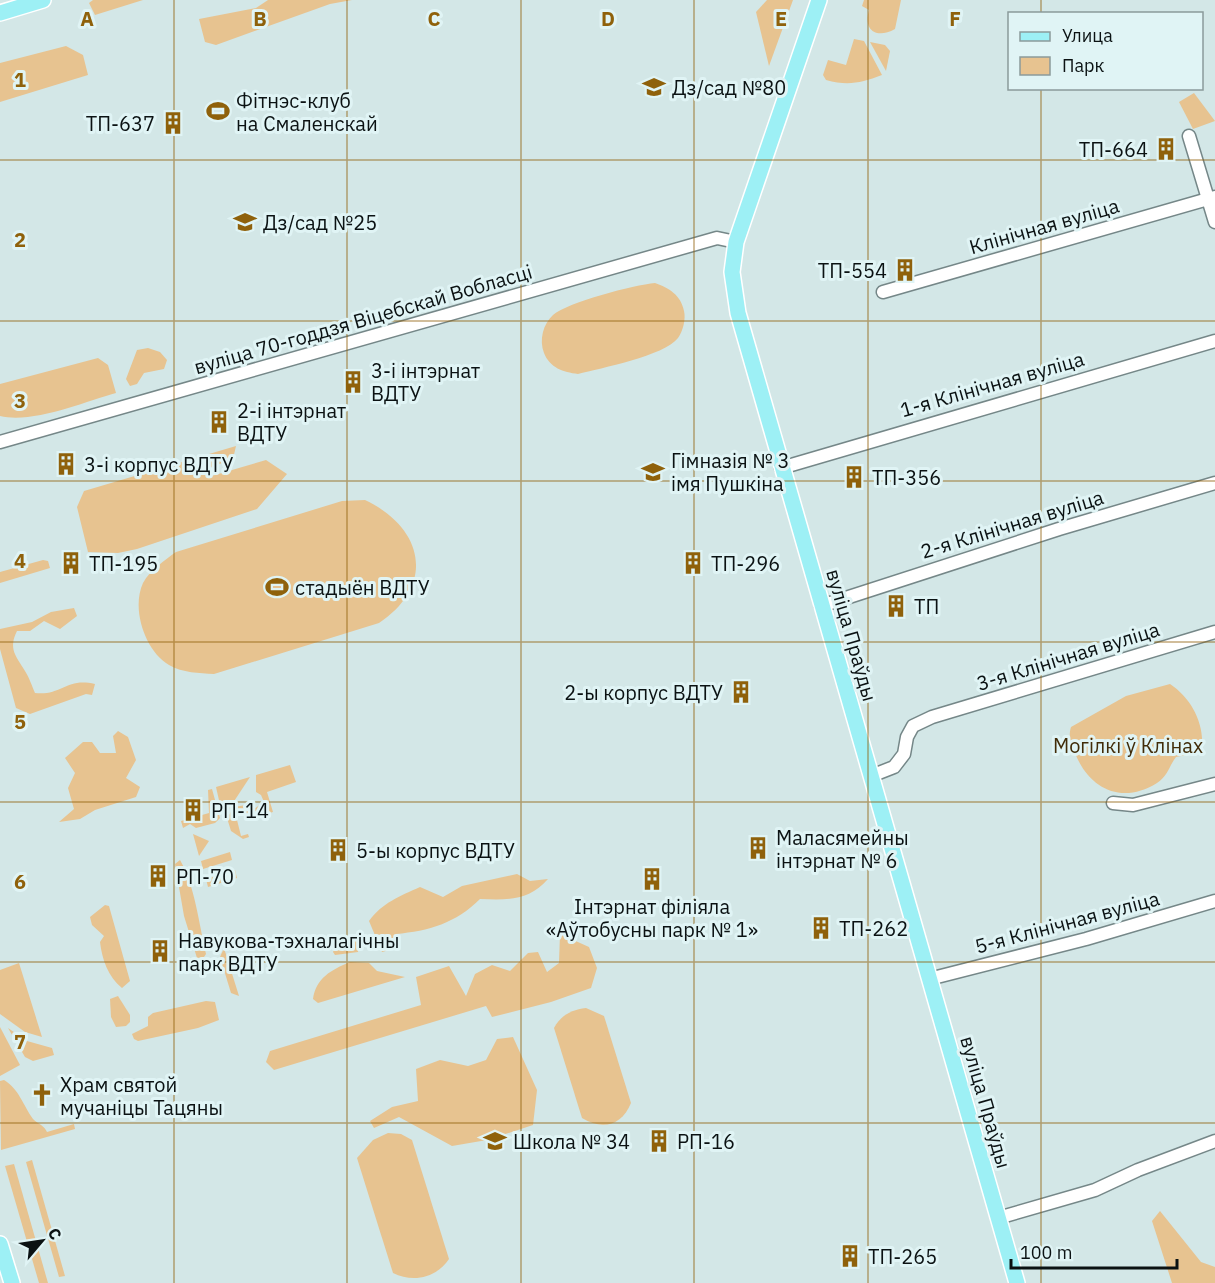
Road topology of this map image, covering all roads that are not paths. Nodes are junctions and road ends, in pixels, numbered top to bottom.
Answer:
1 (43, 0) edge
2 (819, 0) edge
3 (4, 10) edge
4 (1189, 136) dead end
5 (1211, 198) edge
6 (1215, 222) edge
7 (736, 242) junction
8 (883, 292) dead end
9 (1215, 341) edge
10 (0, 442) edge
11 (781, 468) junction
12 (1215, 483) edge
13 (822, 606) junction
14 (1215, 632) edge
15 (871, 776) junction
16 (1215, 784) edge
17 (1113, 803) dead end
18 (1215, 901) edge
19 (929, 979) junction
20 (1215, 1141) edge
21 (998, 1218) junction
22 (0, 1244) edge
23 (12, 1283) edge
24 (1017, 1283) edge

1 - 3 main road
2 - 7 main road, вуліца Праўды
4 - 5 street
5 - 6 street
5 - 8 street, Клінічная вуліца
7 - 10 street, вуліца 70-годдзя Віцебскай Вобласці
7 - 11 main road, вуліца Праўды
9 - 11 street, 1-я Клінічная вуліца
11 - 13 main road, вуліца Праўды
12 - 13 street, 2-я Клінічная вуліца
13 - 15 main road, вуліца Праўды
14 - 15 street, 3-я Клінічная вуліца
15 - 19 main road, вуліца Праўды
16 - 17 street
18 - 19 street, 5-я Клінічная вуліца
19 - 21 main road, вуліца Праўды
20 - 21 street
21 - 24 main road, вуліца Праўды
22 - 23 main road

